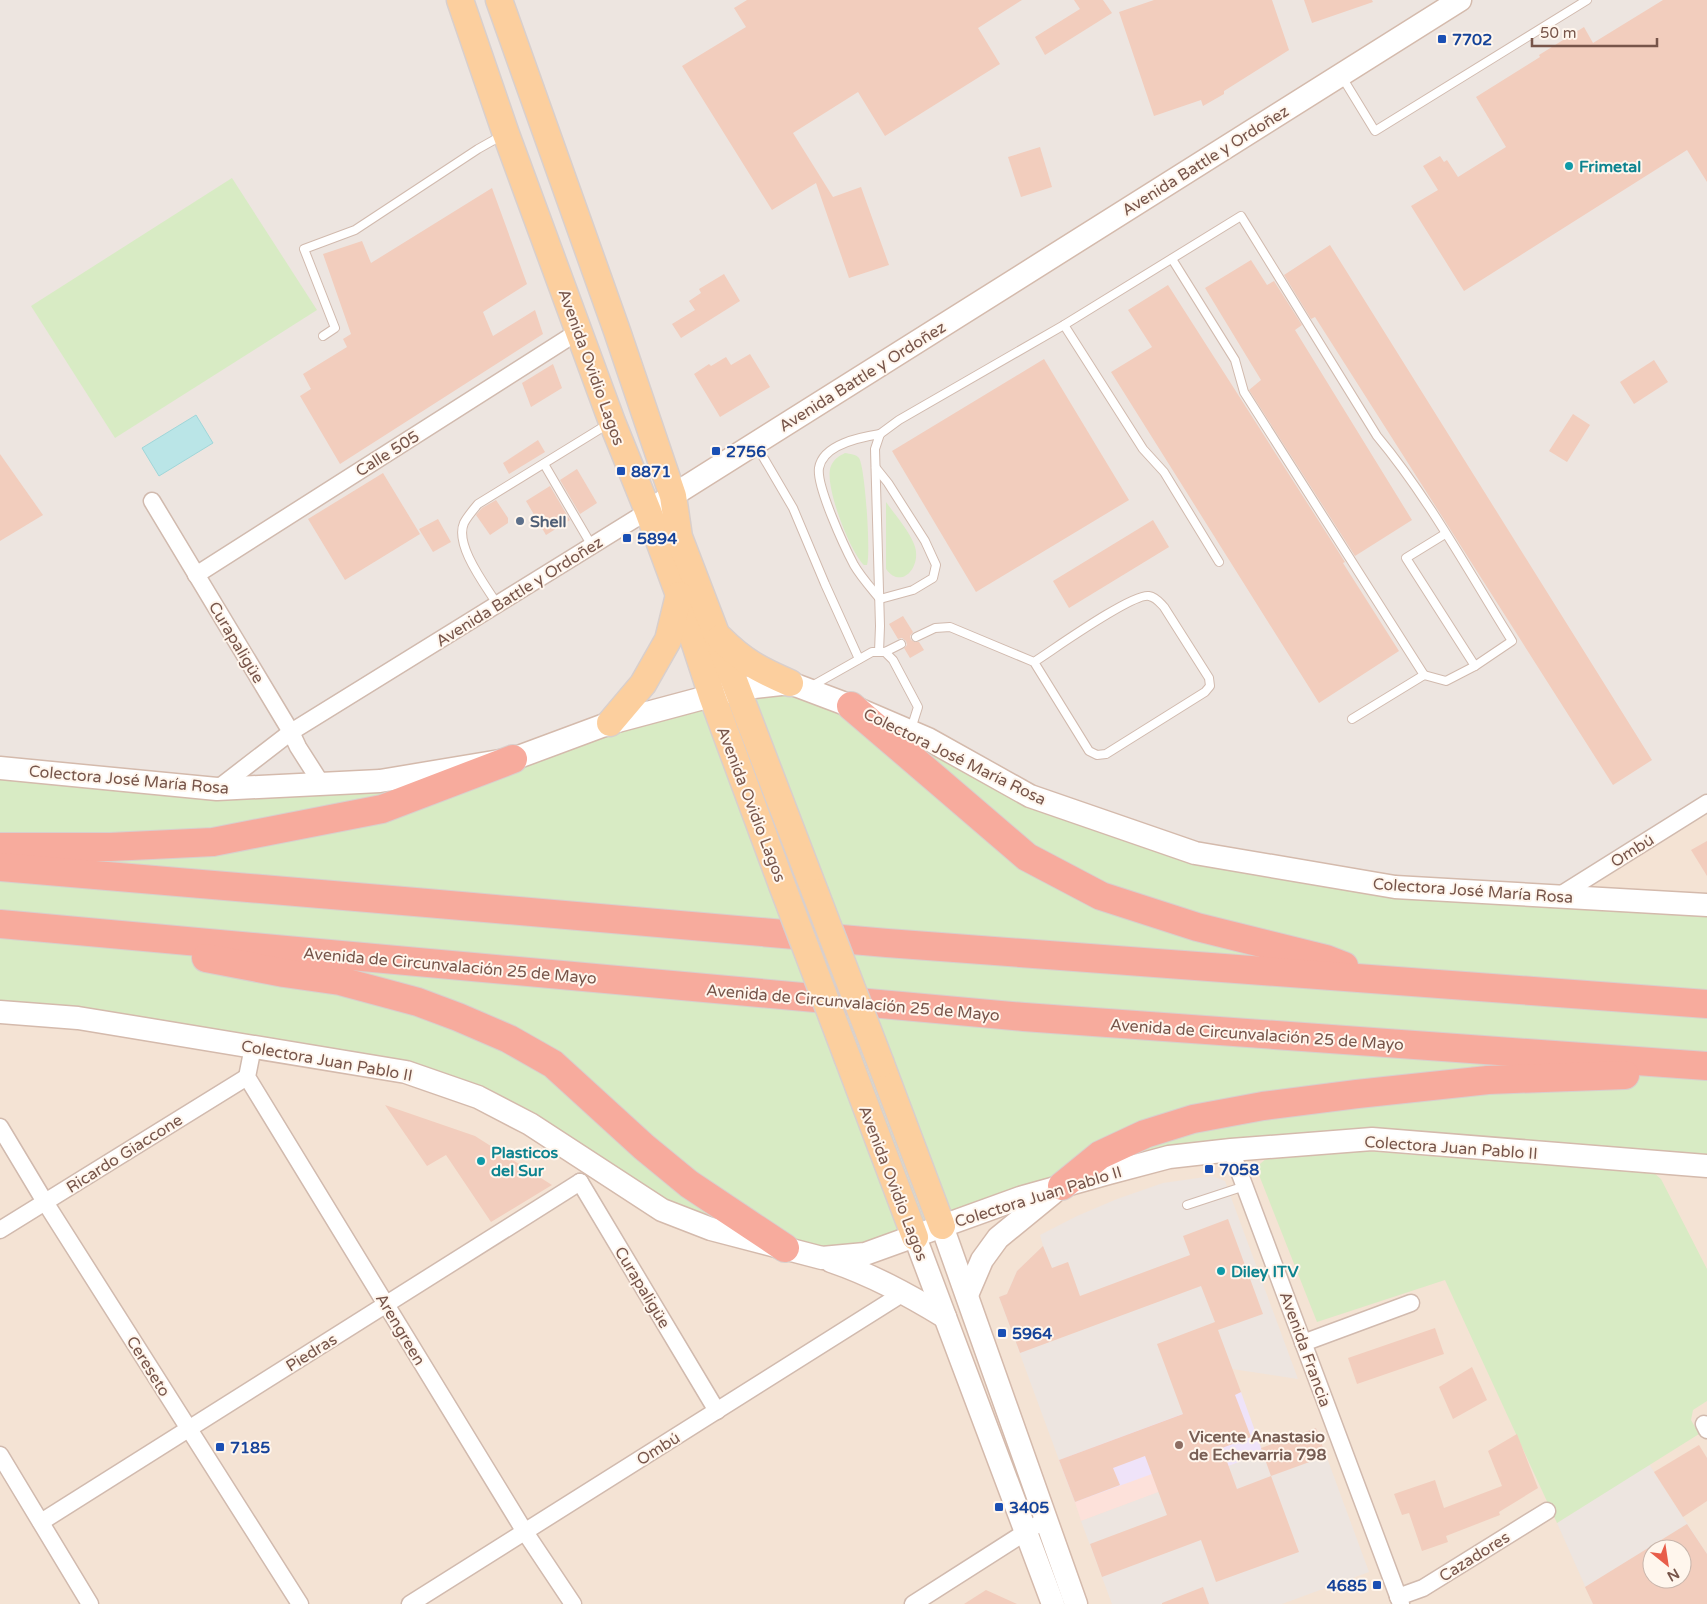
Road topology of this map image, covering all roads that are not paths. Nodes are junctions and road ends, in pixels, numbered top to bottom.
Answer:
1 (460, 0) edge
2 (498, 0) edge
3 (1460, 0) edge
4 (1587, 0) edge
5 (1341, 75) junction
6 (506, 134) junction
7 (1172, 258) junction
8 (1064, 325) junction
9 (579, 332) junction
10 (323, 336) dead end
11 (612, 422) junction
12 (880, 434) junction
13 (755, 444) junction
14 (544, 464) junction
15 (876, 468) junction
16 (673, 496) junction
17 (152, 501) dead end
18 (648, 511) junction
19 (1445, 534) junction
20 (592, 546) junction
21 (1219, 562) dead end
22 (196, 575) junction
23 (678, 595) junction
24 (880, 599) junction
25 (498, 604) junction
26 (717, 636) junction
27 (916, 637) dead end
28 (902, 644) dead end
29 (882, 652) junction
30 (859, 660) junction
31 (1034, 662) junction
32 (1475, 666) junction
33 (1424, 675) junction
34 (798, 686) junction
35 (737, 689) junction
36 (712, 696) junction
37 (851, 706) junction
38 (1352, 719) dead end
39 (610, 723) junction
40 (291, 732) junction
41 (910, 732) junction
42 (513, 759) junction
43 (0, 768) edge
44 (321, 783) junction
45 (217, 788) junction
46 (1707, 803) edge
47 (0, 847) edge
48 (0, 867) edge
49 (1557, 896) junction
50 (1707, 905) edge
51 (0, 924) edge
52 (45, 928) junction
53 (1378, 979) junction
54 (1707, 1004) edge
55 (0, 1012) edge
56 (253, 1047) junction
57 (1707, 1067) edge
58 (247, 1076) junction
59 (0, 1127) edge
60 (1232, 1150) junction
61 (588, 1160) junction
62 (1707, 1166) edge
63 (580, 1182) junction
64 (1062, 1186) junction
65 (1245, 1186) junction
66 (45, 1202) junction
67 (1187, 1205) dead end
68 (942, 1226) junction
69 (0, 1230) edge
70 (915, 1237) junction
71 (785, 1248) junction
72 (822, 1258) junction
73 (906, 1292) junction
74 (967, 1295) junction
75 (1411, 1303) dead end
76 (386, 1304) junction
77 (945, 1316) junction
78 (1303, 1343) junction
79 (716, 1411) junction
80 (189, 1428) junction
81 (0, 1455) edge
82 (1547, 1511) dead end
83 (1046, 1519) junction
84 (41, 1522) junction
85 (1027, 1531) junction
86 (525, 1532) junction
87 (1400, 1600) edge
88 (90, 1604) edge
89 (300, 1604) edge
90 (410, 1604) edge
91 (573, 1604) edge
92 (913, 1604) edge
93 (1053, 1604) edge
94 (1076, 1604) edge

1 - 6 main road, Avenida Ovidio Lagos
2 - 16 main road, Avenida Ovidio Lagos
3 - 5 main road, Avenida Battle y Ordoñez
4 - 5 lane
5 - 13 main road, Avenida Battle y Ordoñez
6 - 9 main road, Avenida Ovidio Lagos
6 - 10 lane
7 - 8 lane
7 - 19 lane
7 - 33 lane
8 - 12 lane
8 - 21 lane
9 - 11 main road, Avenida Ovidio Lagos
9 - 22 street, Calle 505
11 - 14 lane
11 - 18 main road, Avenida Ovidio Lagos
12 - 15 lane
12 - 24 lane
13 - 16 main road, Avenida Battle y Ordoñez
13 - 30 lane
14 - 20 lane
14 - 25 lane
15 - 24 lane
15 - 24 lane
16 - 18 main road, Avenida Battle y Ordoñez
16 - 26 main road, Avenida Ovidio Lagos
17 - 22 street, Curapaligüe
18 - 20 street, Avenida Battle y Ordoñez
18 - 23 main road, Avenida Ovidio Lagos
19 - 32 lane
19 - 32 lane
20 - 25 street, Avenida Battle y Ordoñez
22 - 40 street, Curapaligüe
23 - 36 main road, Avenida Ovidio Lagos
23 - 39 main road
24 - 29 lane
25 - 40 street, Avenida Battle y Ordoñez
26 - 34 main road
26 - 35 main road, Avenida Ovidio Lagos
27 - 31 lane
28 - 29 lane
29 - 30 lane
29 - 41 lane
30 - 34 lane
31 - 31 lane
32 - 33 lane
33 - 38 lane
34 - 35 main road, Colectora José María Rosa
34 - 37 main road, Colectora José María Rosa
35 - 36 main road, Colectora José María Rosa
35 - 68 main road, Avenida Ovidio Lagos, bridge
36 - 39 main road, Colectora José María Rosa
36 - 70 main road, Avenida Ovidio Lagos, bridge
37 - 41 main road, Colectora José María Rosa
37 - 53 highway
39 - 42 main road, Colectora José María Rosa
40 - 44 street, Curapaligüe
40 - 45 street, Avenida Battle y Ordoñez
41 - 49 main road, Colectora José María Rosa
42 - 44 main road, Colectora José María Rosa
42 - 47 highway
43 - 45 main road, Colectora José María Rosa
44 - 45 main road, Colectora José María Rosa
46 - 49 street, Ombú
48 - 53 highway
49 - 50 main road, Colectora José María Rosa
51 - 52 highway, Avenida de Circunvalación 25 de Mayo
52 - 57 highway, Avenida de Circunvalación 25 de Mayo
52 - 71 highway
53 - 54 highway
55 - 56 main road, Colectora Juan Pablo II
56 - 58 street
56 - 61 main road, Colectora Juan Pablo II
57 - 64 highway
58 - 66 street, Ricardo Giaccone
58 - 76 street, Arengreen
59 - 66 street, Cereseto
60 - 62 main road, Colectora Juan Pablo II
60 - 64 main road, Colectora Juan Pablo II
60 - 65 street, Avenida Francia
61 - 63 street
61 - 71 main road, Colectora Juan Pablo II
63 - 76 street, Piedras
63 - 79 street, Curapaligüe
64 - 68 main road, Colectora Juan Pablo II
64 - 74 main road
65 - 67 lane
65 - 78 street, Avenida Francia
66 - 69 street, Ricardo Giaccone
66 - 80 street, Cereseto
68 - 70 main road, Colectora Juan Pablo II
68 - 74 main road, Avenida Ovidio Lagos
70 - 72 main road, Colectora Juan Pablo II
70 - 77 main road, Avenida Ovidio Lagos
71 - 72 main road, Colectora Juan Pablo II
72 - 73 main road
73 - 77 main road
73 - 79 street, Ombú
74 - 83 main road, Avenida Ovidio Lagos
75 - 78 street
76 - 80 street, Piedras
76 - 86 street, Arengreen
77 - 85 main road, Avenida Ovidio Lagos
78 - 87 street, Avenida Francia
79 - 86 street, Ombú
80 - 84 street, Piedras
80 - 89 street, Cereseto
81 - 84 street
82 - 87 street, Cazadores
83 - 85 street
83 - 94 main road, Avenida Ovidio Lagos
84 - 88 street
85 - 92 street
85 - 93 main road, Avenida Ovidio Lagos
86 - 90 street, Ombú
86 - 91 street, Arengreen

